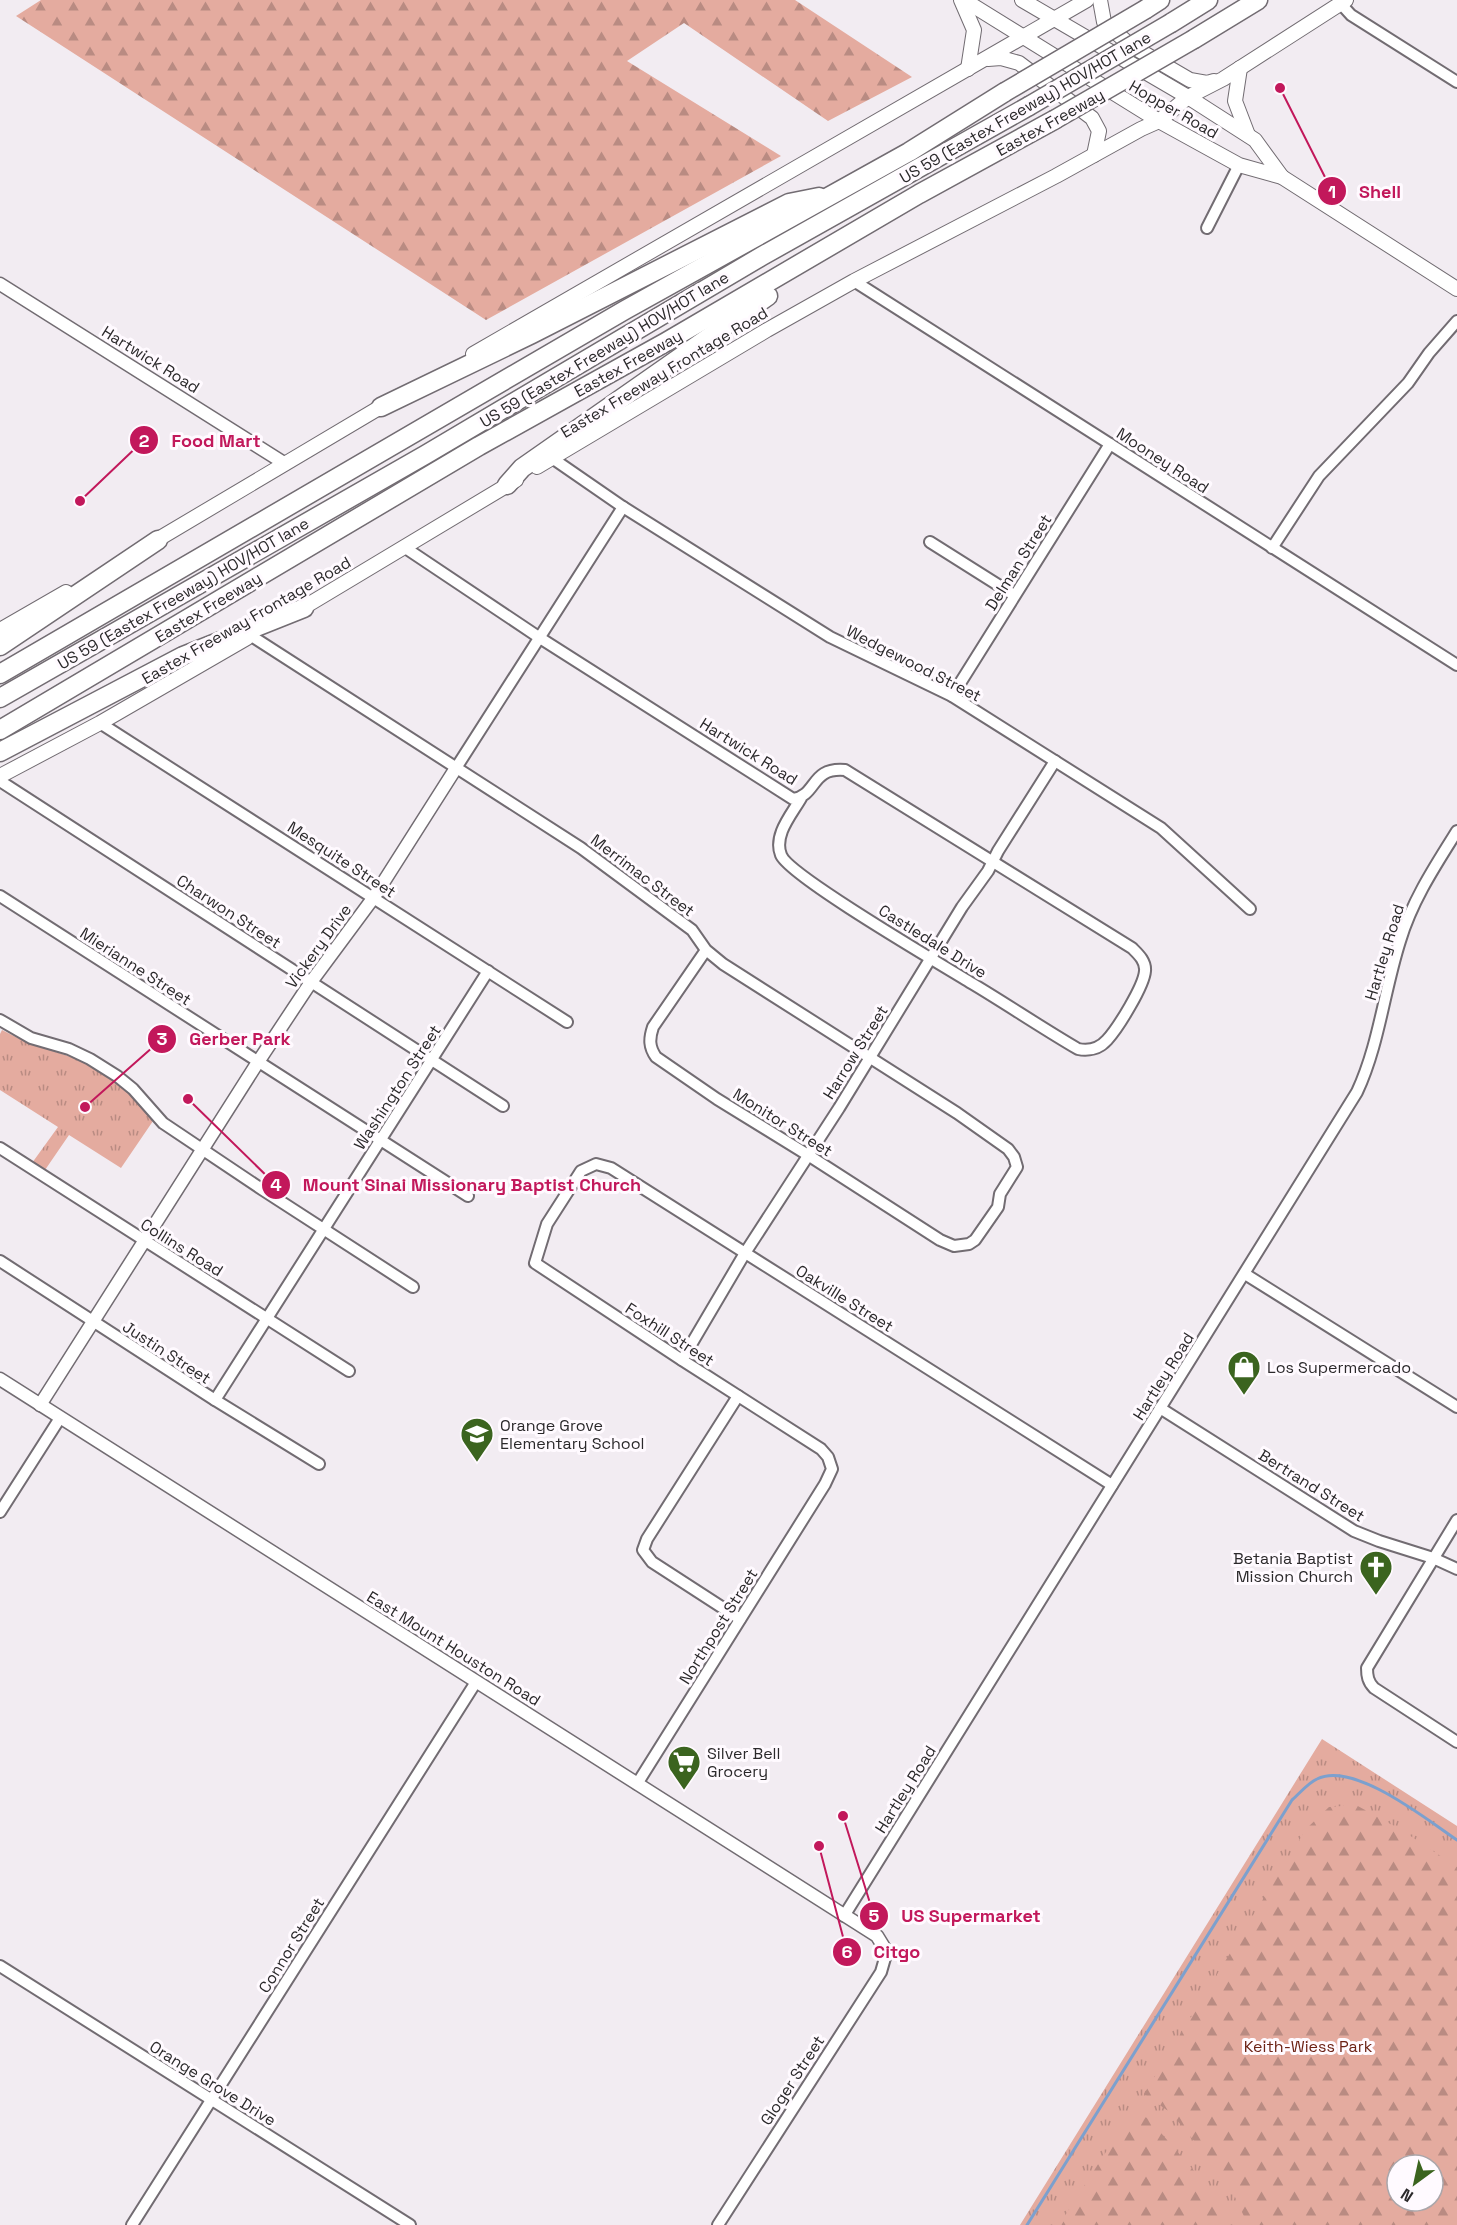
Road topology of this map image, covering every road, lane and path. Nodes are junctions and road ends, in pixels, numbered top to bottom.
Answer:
1 (962, 0) edge
2 (1022, 0) edge
3 (1087, 0) edge
4 (1100, 0) edge
5 (1208, 0) edge
6 (1258, 0) edge
7 (1343, 2) edge
8 (1153, 4) edge
9 (1054, 20) junction
10 (1023, 38) junction
11 (986, 59) junction
12 (1240, 68) junction
13 (968, 69) junction
14 (1223, 79) junction
15 (1457, 82) edge
16 (1188, 97) junction
17 (1160, 121) junction
18 (1248, 135) junction
19 (1094, 155) junction
20 (1239, 165) junction
21 (1282, 177) junction
22 (835, 194) junction
23 (919, 195) junction
24 (1207, 228) dead end
25 (854, 281) junction
26 (0, 284) edge
27 (1457, 289) edge
28 (1457, 321) edge
29 (381, 407) junction
30 (1110, 444) junction
31 (552, 458) junction
32 (284, 463) junction
33 (507, 485) junction
34 (623, 507) junction
35 (158, 540) junction
36 (930, 542) dead end
37 (404, 547) junction
38 (1272, 548) junction
39 (1014, 595) junction
40 (304, 608) junction
41 (0, 630) edge
42 (250, 635) junction
43 (540, 638) junction
44 (0, 646) edge
45 (1457, 665) edge
46 (0, 674) edge
47 (952, 696) junction
48 (0, 698) edge
49 (100, 723) junction
50 (0, 730) edge
51 (0, 752) edge
52 (1055, 761) junction
53 (456, 768) junction
54 (0, 776) edge
55 (0, 781) edge
56 (801, 798) junction
57 (1457, 831) edge
58 (994, 861) junction
59 (0, 896) edge
60 (374, 897) junction
61 (1250, 909) dead end
62 (706, 950) junction
63 (932, 958) junction
64 (488, 971) junction
65 (311, 982) junction
66 (1122, 1017) joint
67 (0, 1020) edge
68 (567, 1022) dead end
69 (869, 1058) junction
70 (432, 1060) junction
71 (258, 1062) junction
72 (503, 1106) dead end
73 (380, 1140) junction
74 (0, 1148) edge
75 (203, 1149) junction
76 (808, 1155) junction
77 (567, 1192) joint
78 (468, 1196) dead end
79 (995, 1212) joint
80 (324, 1228) junction
81 (144, 1241) junction
82 (745, 1253) junction
83 (0, 1261) edge
84 (1245, 1274) junction
85 (413, 1287) dead end
86 (267, 1319) junction
87 (93, 1322) junction
88 (682, 1360) junction
89 (348, 1371) dead end
90 (0, 1379) edge
91 (738, 1396) junction
92 (214, 1401) junction
93 (40, 1405) junction
94 (1457, 1407) edge
95 (1160, 1408) junction
96 (60, 1418) junction
97 (319, 1464) dead end
98 (825, 1484) joint
99 (1112, 1485) junction
100 (0, 1512) edge
101 (1457, 1520) edge
102 (1433, 1558) junction
103 (1457, 1569) edge
104 (740, 1619) junction
105 (476, 1682) junction
106 (1457, 1742) edge
107 (637, 1784) junction
108 (844, 1916) junction
109 (885, 1949) joint
110 (0, 1966) edge
111 (211, 2100) junction
112 (132, 2225) edge
113 (410, 2225) edge
114 (718, 2225) edge

1 - 10 main road, Hopper Road
1 - 13 main road
2 - 9 main road, Hopper Road
3 - 9 main road
4 - 14 main road
5 - 48 highway, US 59 (Eastex Freeway) HOV/HOT lane, bridge
6 - 23 highway, Eastex Freeway, bridge
7 - 12 main road, Eastex Freeway Frontage Road
7 - 15 street
8 - 22 highway, bridge
9 - 10 main road
9 - 16 main road, Hopper Road
10 - 11 main road
10 - 17 main road, Hopper Road
11 - 13 main road
11 - 19 main road
12 - 14 main road, Eastex Freeway Frontage Road
12 - 18 main road
13 - 29 main road
14 - 16 main road, Eastex Freeway Frontage Road
16 - 17 main road, Eastex Freeway Frontage Road
16 - 18 main road, Hopper Road
17 - 19 main road, Eastex Freeway Frontage Road
17 - 20 main road, Hopper Road
18 - 21 main road, Hopper Road
19 - 25 main road, Eastex Freeway Frontage Road
20 - 21 main road, Hopper Road
20 - 24 street
21 - 27 main road, Hopper Road
22 - 29 highway
22 - 46 highway
23 - 33 highway
23 - 50 highway, Eastex Freeway
25 - 30 street, Mooney Road
25 - 31 main road, Eastex Freeway Frontage Road
26 - 32 street, Hartwick Road
28 - 38 street
29 - 32 main road
30 - 38 street, Mooney Road
30 - 39 street, Delman Street
31 - 33 main road, Eastex Freeway Frontage Road
31 - 34 street, Wedgewood Street
32 - 35 main road
33 - 37 main road, Eastex Freeway Frontage Road
34 - 43 street, Vickery Drive
34 - 47 street, Wedgewood Street
35 - 41 main road
35 - 44 highway
36 - 39 street
37 - 40 main road, Eastex Freeway Frontage Road
37 - 43 street, Hartwick Road
38 - 45 street, Mooney Road
39 - 47 street, Delman Street
40 - 42 main road, Eastex Freeway Frontage Road
40 - 51 highway
42 - 49 main road, Eastex Freeway Frontage Road
42 - 53 street, Merrimac Street
43 - 53 street, Vickery Drive
43 - 56 street, Hartwick Road
47 - 52 street, Wedgewood Street
49 - 54 main road, Eastex Freeway Frontage Road
49 - 60 street, Mesquite Street
52 - 58 street, Harrow Street
52 - 61 street, Wedgewood Street
53 - 60 street, Vickery Drive
53 - 62 street, Merrimac Street
55 - 65 street, Charwon Street
56 - 58 street, Hartwick Road
56 - 63 street, Castledale Drive
57 - 84 street, Hartley Road
58 - 63 street, Harrow Street
58 - 66 street, Hartwick Road
59 - 71 street, Mierianne Street
60 - 64 street, Mesquite Street
60 - 65 street, Vickery Drive
62 - 69 street, Merrimac Street
62 - 76 street, Monitor Street
63 - 66 street, Castledale Drive
63 - 69 street, Harrow Street
64 - 68 street, Mesquite Street
64 - 70 street, Washington Street
65 - 70 street, Charwon Street
65 - 71 street, Vickery Drive
67 - 75 street
69 - 76 street, Harrow Street
69 - 79 street, Merrimac Street
70 - 72 street, Charwon Street
70 - 73 street, Washington Street
71 - 73 street, Mierianne Street
71 - 75 street, Vickery Drive
73 - 78 street, Mierianne Street
73 - 80 street, Washington Street
74 - 81 street, Collins Road
75 - 80 street
75 - 81 street, Vickery Drive
76 - 79 street, Monitor Street
76 - 82 street, Harrow Street
77 - 82 street, Oakville Street
77 - 88 street, Foxhill Street
80 - 85 street
80 - 86 street, Washington Street
81 - 86 street, Collins Road
81 - 87 street, Vickery Drive
82 - 88 street, Harrow Street
82 - 99 street, Oakville Street
83 - 87 street, Justin Street
84 - 94 street
84 - 95 street, Hartley Road
86 - 89 street, Collins Road
86 - 92 street, Washington Street
87 - 92 street, Justin Street
87 - 93 street, Vickery Drive
88 - 91 street, Foxhill Street
90 - 93 street, East Mount Houston Road
91 - 98 street, Foxhill Street
91 - 104 street
92 - 97 street, Justin Street
93 - 96 street, East Mount Houston Road
95 - 99 street, Hartley Road
95 - 102 street, Bertrand Street
96 - 100 street
96 - 105 street, East Mount Houston Road
98 - 104 street, Northpost Street
99 - 108 street, Hartley Road
101 - 102 street
102 - 103 street, Bertrand Street
102 - 106 street
104 - 107 street, Northpost Street
105 - 107 street, East Mount Houston Road
105 - 111 street, Connor Street
107 - 108 street, East Mount Houston Road
108 - 109 street, East Mount Houston Road
109 - 114 street, Gloger Street
110 - 111 street, Orange Grove Drive
111 - 112 street, Connor Street
111 - 113 street, Orange Grove Drive

